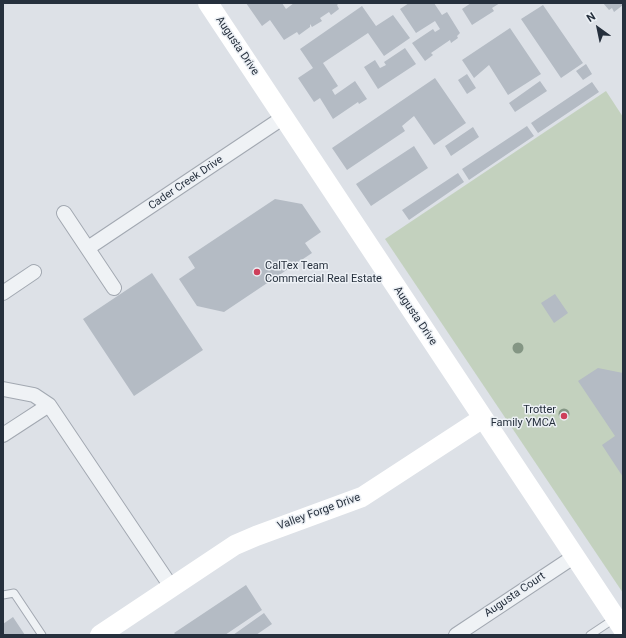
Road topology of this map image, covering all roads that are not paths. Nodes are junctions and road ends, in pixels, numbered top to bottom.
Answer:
1 (208, 3) edge
2 (284, 117) junction
3 (64, 213) dead end
4 (88, 248) junction
5 (34, 272) dead end
6 (114, 288) dead end
7 (3, 293) edge
8 (3, 389) edge
9 (49, 404) junction
10 (483, 418) junction
11 (3, 435) edge
12 (575, 556) junction
13 (172, 588) junction
14 (3, 595) edge
15 (619, 623) edge
16 (42, 635) edge
17 (100, 635) edge
18 (456, 635) edge
19 (590, 635) edge

1 - 2 street, Augusta Drive
2 - 4 street, Cader Creek Drive
2 - 10 street, Augusta Drive
3 - 4 street
4 - 6 street
5 - 7 street
8 - 9 street
9 - 11 street
9 - 13 street
10 - 12 street, Augusta Drive
10 - 13 street, Valley Forge Drive
12 - 15 street, Augusta Drive
12 - 18 street, Augusta Court
13 - 17 street, Valley Forge Drive
14 - 16 lane
15 - 19 lane

